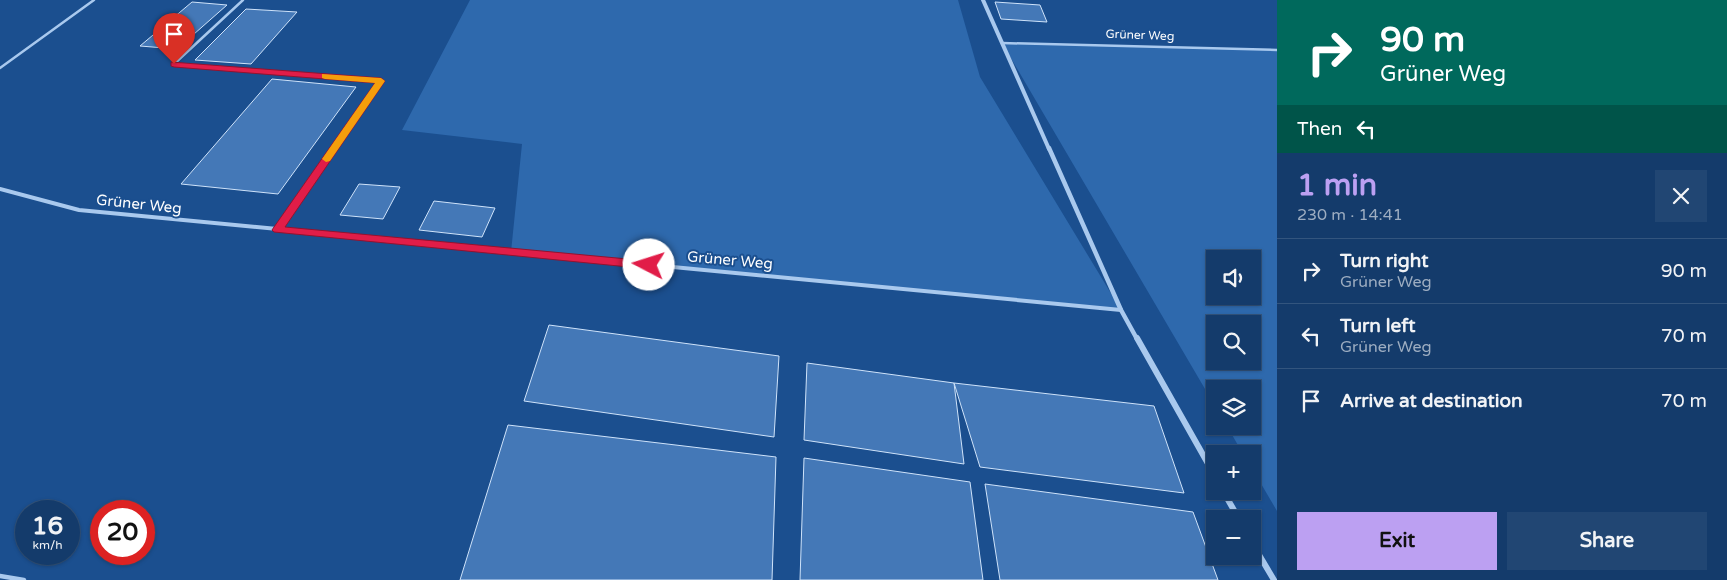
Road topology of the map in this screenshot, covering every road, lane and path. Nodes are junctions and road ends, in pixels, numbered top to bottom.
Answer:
1 (94, 0) edge
2 (244, 0) edge
3 (983, 0) edge
4 (1002, 43) junction
5 (1277, 50) edge
6 (0, 68) edge
7 (0, 189) edge
8 (278, 230) junction
9 (1121, 310) junction
10 (1206, 460) edge
11 (1261, 558) edge
12 (0, 576) edge
13 (24, 580) edge
14 (1274, 580) edge

1 - 6 lane
2 - 8 lane
3 - 4 street
4 - 5 lane, Grüner Weg
4 - 9 street
7 - 8 lane, Grüner Weg
8 - 9 lane, Grüner Weg
9 - 10 street
11 - 14 street
12 - 13 lane

